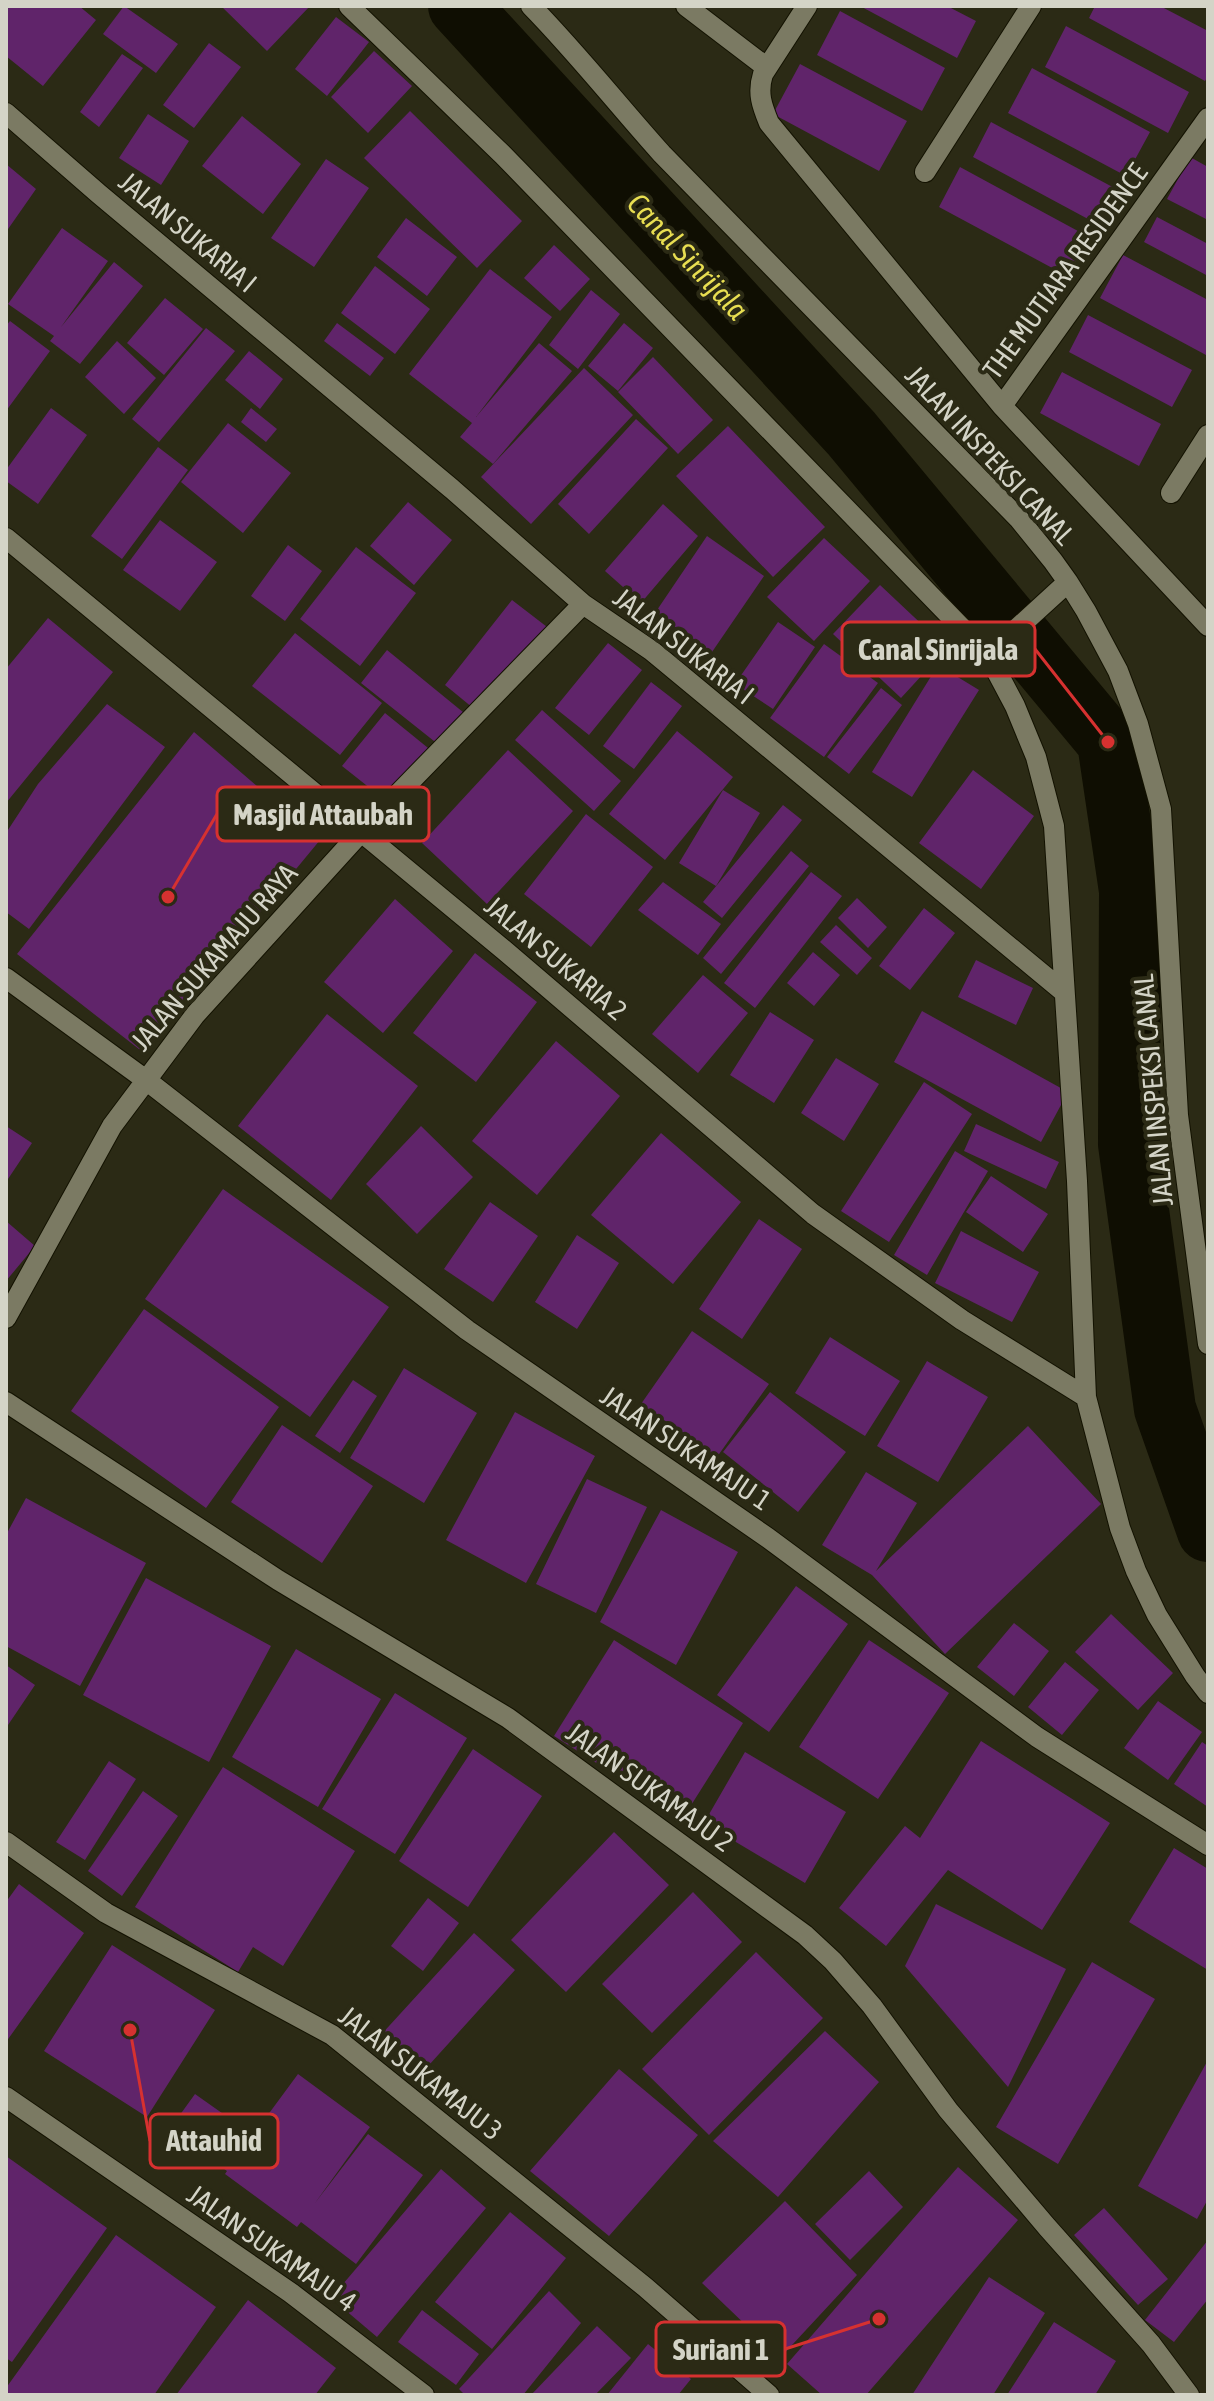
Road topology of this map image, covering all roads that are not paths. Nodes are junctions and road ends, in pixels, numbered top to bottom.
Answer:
1 (349, 6) edge
2 (531, 6) edge
3 (686, 6) edge
4 (807, 6) edge
5 (1031, 6) edge
6 (766, 67) junction
7 (6, 113) edge
8 (1208, 118) edge
9 (925, 172) dead end
10 (1002, 406) junction
11 (1208, 435) edge
12 (1171, 493) dead end
13 (6, 538) edge
14 (1063, 587) junction
15 (583, 604) junction
16 (1208, 626) edge
17 (994, 650) junction
18 (361, 832) junction
19 (6, 978) edge
20 (1064, 992) junction
21 (146, 1080) junction
22 (6, 1318) edge
23 (1208, 1344) edge
24 (1086, 1397) junction
25 (6, 1402) edge
26 (1208, 1693) edge
27 (6, 1842) edge
28 (1208, 1845) edge
29 (6, 2097) edge
30 (424, 2395) edge
31 (769, 2395) edge
32 (1189, 2395) edge

1 - 17 street
2 - 14 street, JALAN INSPEKSI CANAL
3 - 6 street
4 - 6 street
5 - 9 street
6 - 10 street
7 - 15 street, JALAN SUKARIA I
8 - 10 street, THE MUTIARA RESIDENCE
10 - 16 street, THE MUTIARA RESIDENCE
11 - 12 street
13 - 18 street, JALAN SUKARIA 2
14 - 17 street
14 - 23 street, JALAN INSPEKSI CANAL
15 - 18 street, JALAN SUKAMAJU RAYA
15 - 20 street, JALAN SUKARIA I
17 - 20 street
18 - 21 street, JALAN SUKAMAJU RAYA
18 - 24 street, JALAN SUKARIA 2
19 - 21 street, JALAN SUKAMAJU 1
20 - 24 street
21 - 22 street, JALAN SUKAMAJU RAYA
21 - 28 street, JALAN SUKAMAJU 1
24 - 26 street
25 - 32 street, JALAN SUKAMAJU 2
27 - 31 street, JALAN SUKAMAJU 3
29 - 30 street, JALAN SUKAMAJU 4

